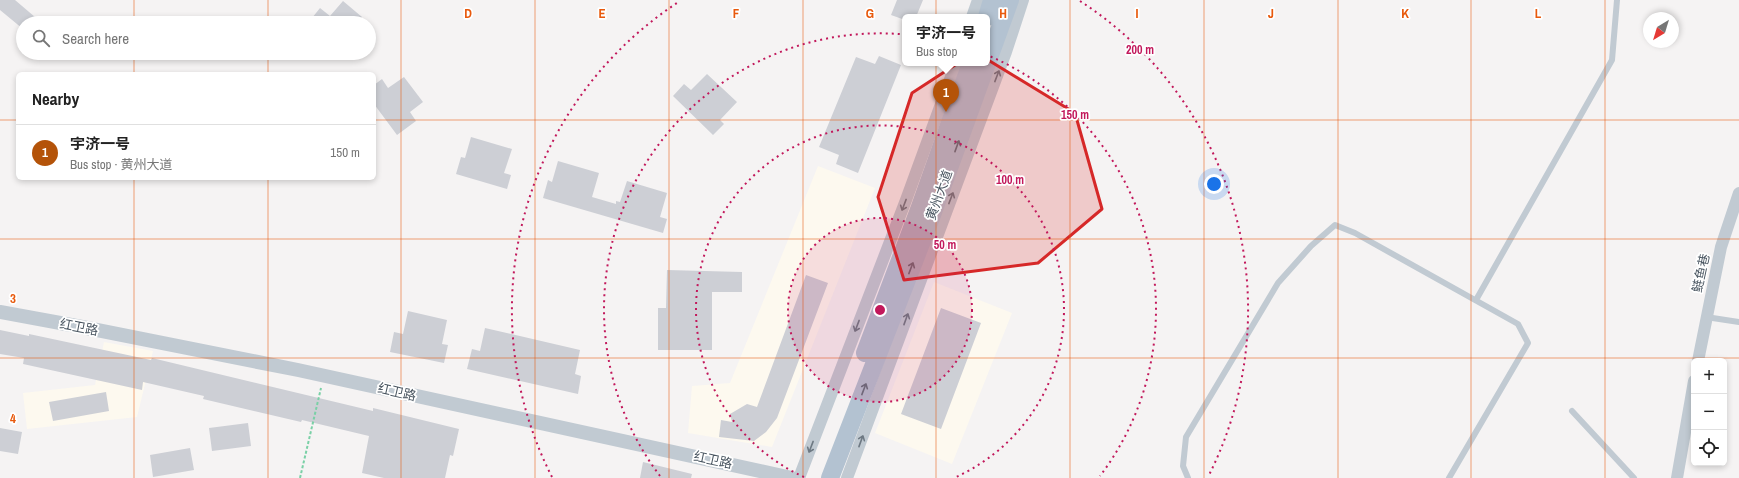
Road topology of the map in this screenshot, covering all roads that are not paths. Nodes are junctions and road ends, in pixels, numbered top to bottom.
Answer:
1 (978, 0) edge
2 (992, 0) edge
3 (1010, 0) edge
4 (1023, 0) edge
5 (1617, 0) edge
6 (973, 14) edge
7 (988, 14) edge
8 (990, 55) edge
9 (955, 66) edge
10 (970, 66) edge
11 (986, 66) edge
12 (1739, 193) edge
13 (1476, 300) junction
14 (0, 312) edge
15 (1706, 317) junction
16 (1739, 322) edge
17 (1699, 358) edge
18 (1692, 394) edge
19 (1572, 411) dead end
20 (832, 476) edge
21 (792, 478) edge
22 (799, 478) edge
23 (1188, 478) edge
24 (1449, 478) edge
25 (1634, 478) edge
26 (1677, 478) edge

1 - 6 street
2 - 7 main road
8 -> 3 main road, 黄州大道
20 -> 4 street
5 - 13 lane
9 -> 22 street
10 - 20 main road, 黄州大道
20 -> 11 main road, 黄州大道
12 - 15 street, 鲢鱼巷
13 - 23 lane
13 - 24 lane
14 - 21 street, 红卫路
15 - 16 lane
15 - 17 street, 鲢鱼巷
18 - 26 street
19 - 25 lane

